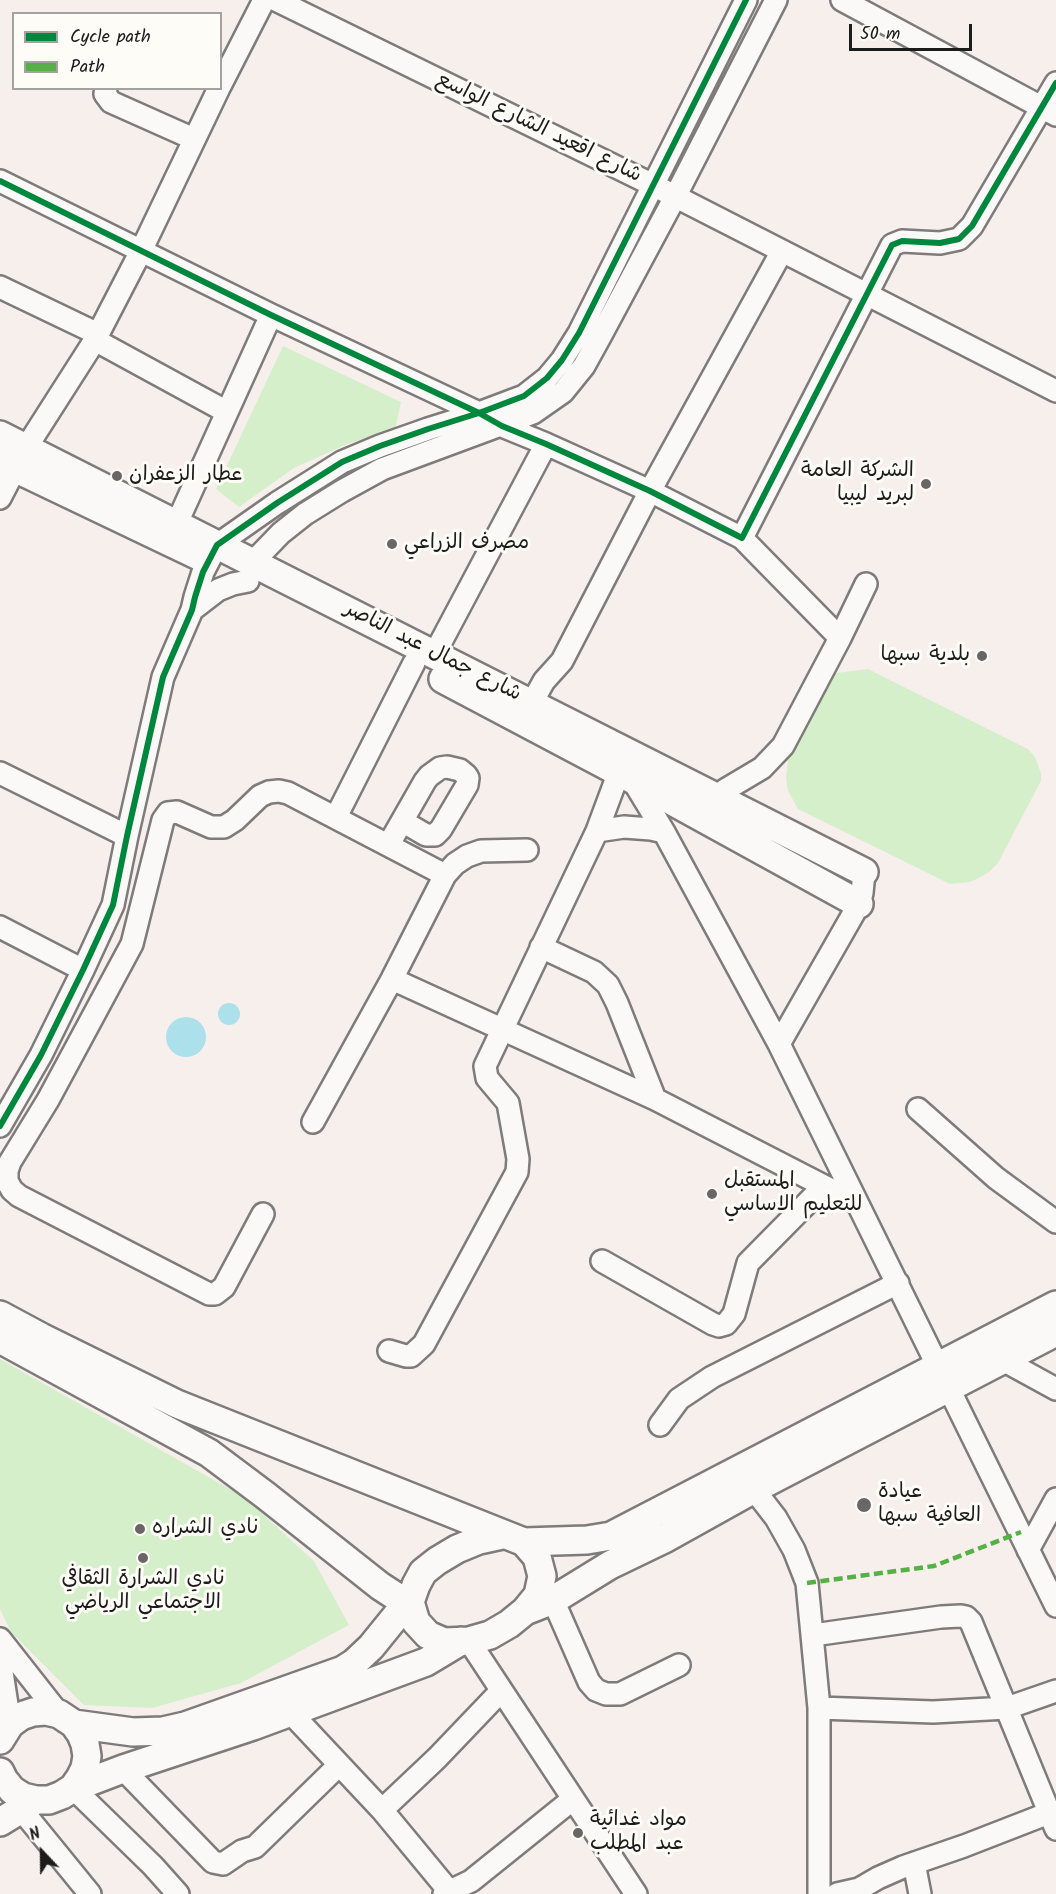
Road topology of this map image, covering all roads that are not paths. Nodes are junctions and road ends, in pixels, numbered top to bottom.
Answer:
1 (264, 0) edge
2 (276, 0) edge
3 (746, 0) edge
4 (776, 0) edge
5 (842, 0) edge
6 (222, 83) edge
7 (1056, 83) edge
8 (106, 90) edge
9 (218, 90) edge
10 (1048, 111) edge
11 (194, 139) junction
12 (0, 181) edge
13 (653, 185) junction
14 (675, 196) junction
15 (141, 251) junction
16 (782, 251) junction
17 (0, 287) edge
18 (867, 293) junction
19 (271, 315) junction
20 (96, 337) junction
21 (1056, 391) edge
22 (227, 412) junction
23 (479, 413) junction
24 (501, 426) junction
25 (0, 435) edge
26 (546, 444) junction
27 (13, 460) edge
28 (650, 491) junction
29 (0, 498) edge
30 (176, 525) junction
31 (742, 538) junction
32 (213, 553) junction
33 (250, 572) junction
34 (866, 584) dead end
35 (192, 610) junction
36 (840, 638) junction
37 (424, 659) junction
38 (534, 716) junction
39 (632, 770) junction
40 (0, 772) edge
41 (717, 799) junction
42 (336, 817) junction
43 (402, 821) dead end
44 (597, 831) junction
45 (664, 832) junction
46 (126, 836) junction
47 (388, 844) junction
48 (527, 850) dead end
49 (864, 872) joint
50 (445, 875) junction
51 (859, 904) junction
52 (0, 927) edge
53 (541, 947) junction
54 (83, 970) junction
55 (392, 979) junction
56 (502, 1029) junction
57 (779, 1044) junction
58 (655, 1099) junction
59 (918, 1110) dead end
60 (313, 1122) dead end
61 (0, 1126) edge
62 (824, 1186) junction
63 (857, 1203) junction
64 (263, 1214) dead end
65 (1056, 1222) edge
66 (602, 1261) dead end
67 (898, 1283) junction
68 (1056, 1305) edge
69 (0, 1315) edge
70 (1056, 1332) edge
71 (0, 1340) edge
72 (389, 1351) dead end
73 (1004, 1360) junction
74 (945, 1377) junction
75 (1056, 1389) edge
76 (660, 1425) dead end
77 (746, 1480) junction
78 (1056, 1499) edge
79 (513, 1538) junction
80 (1028, 1550) junction
81 (553, 1600) junction
82 (410, 1604) junction
83 (1056, 1606) edge
84 (525, 1611) junction
85 (813, 1635) junction
86 (0, 1639) edge
87 (465, 1641) junction
88 (0, 1659) edge
89 (679, 1665) dead end
90 (501, 1691) junction
91 (1056, 1691) edge
92 (819, 1708) junction
93 (1007, 1708) junction
94 (290, 1712) junction
95 (67, 1719) junction
96 (5, 1732) edge
97 (339, 1765) junction
98 (123, 1769) junction
99 (0, 1772) edge
100 (73, 1788) junction
101 (573, 1799) junction
102 (18, 1810) edge
103 (382, 1810) junction
104 (1053, 1821) edge
105 (914, 1863) junction
106 (477, 1888) edge
107 (85, 1892) edge
108 (447, 1893) edge
109 (178, 1894) edge
110 (636, 1894) edge
111 (819, 1894) edge
112 (837, 1894) edge
113 (920, 1894) edge

1 - 6 street
2 - 13 street, شارع اقعيد الشارع الواسع
3 - 13 street
4 - 14 street
5 - 10 street
7 - 10 street
8 - 11 street
9 - 11 street
10 - 18 street
11 - 15 street
12 - 15 street
13 - 14 street, شارع اقعيد الشارع الواسع
13 - 23 street
14 - 16 street, شارع اقعيد الشارع الواسع
14 - 24 street
15 - 19 street
15 - 20 street
16 - 18 street, شارع اقعيد الشارع الواسع
16 - 28 street
17 - 20 street
18 - 21 street, شارع اقعيد الشارع الواسع
18 - 31 street
19 - 22 street
19 - 23 street
20 - 22 street
20 - 27 street
22 - 30 street
23 - 24 street
23 - 32 street
24 - 26 street
24 - 33 street
25 - 27 main road, شارع جمال عبد الناصر
26 - 28 street
26 - 37 street
27 - 29 street
27 - 30 main road, شارع جمال عبد الناصر
27 - 32 main road, شارع جمال عبد الناصر
28 - 31 street
28 - 38 street
30 - 32 main road, شارع جمال عبد الناصر
31 - 36 street
32 - 33 main road, شارع جمال عبد الناصر
32 - 35 street
33 - 35 street
33 - 37 main road, شارع جمال عبد الناصر
34 - 36 street
35 - 46 street
36 - 41 street
37 - 38 main road, شارع جمال عبد الناصر
37 - 42 street
38 - 39 main road, شارع جمال عبد الناصر
39 - 41 main road, شارع جمال عبد الناصر
39 - 44 street
39 - 45 street
39 - 51 main road, شارع جمال عبد الناصر
40 - 46 street
41 - 49 main road, شارع جمال عبد الناصر
42 - 47 street
42 - 64 street
43 - 47 street
44 - 45 street
44 - 53 street
45 - 57 street
46 - 54 street
47 - 50 street
48 - 50 street
49 - 51 street
50 - 55 street
51 - 57 street
52 - 54 street
53 - 56 street
53 - 58 street
54 - 61 street
55 - 56 street
55 - 60 street
56 - 58 street
56 - 72 street
57 - 63 street
58 - 62 street
59 - 65 street
62 - 63 street
62 - 66 street
63 - 67 street
67 - 74 street
67 - 76 street
68 - 74 main road
69 - 79 main road
70 - 73 main road
71 - 82 main road
73 - 74 main road
73 - 75 street
74 - 77 main road
74 - 80 street
77 - 79 main road
77 - 81 main road
77 - 85 street
78 - 80 street
79 - 82 main road
79 - 84 main road
80 - 83 street
81 - 84 main road
81 - 89 street
82 - 87 main road
82 - 95 main road
84 - 87 main road
85 - 92 street
85 - 93 street
86 - 95 street
87 - 90 street
87 - 94 main road
88 - 96 street
90 - 101 street
90 - 103 street
91 - 93 street
92 - 93 street
92 - 111 street
93 - 104 street
94 - 97 street
94 - 98 main road
95 - 96 main road
95 - 100 main road
97 - 98 street
97 - 103 street
98 - 100 main road
99 - 102 main road
100 - 102 main road
100 - 109 street
101 - 106 street
101 - 110 street
102 - 107 street
103 - 108 street
104 - 105 street
105 - 112 street
105 - 113 street
106 - 108 street

